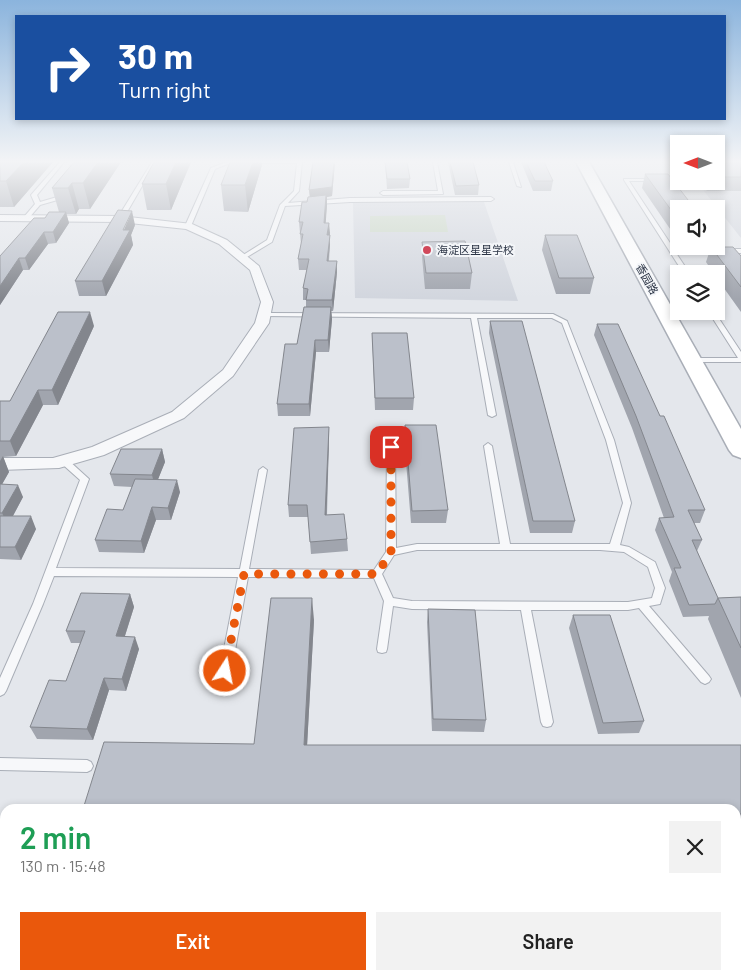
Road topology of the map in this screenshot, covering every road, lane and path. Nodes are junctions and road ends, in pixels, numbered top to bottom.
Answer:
1 (35, 208) edge
2 (127, 208) edge
3 (196, 208) edge
4 (282, 208) edge
5 (607, 208) edge
6 (644, 208) edge
7 (0, 218) edge
8 (26, 218) junction
9 (120, 219) junction
10 (188, 226) junction
11 (670, 248) edge
12 (725, 253) edge
13 (740, 253) edge
14 (242, 258) junction
15 (264, 315) junction
16 (474, 317) junction
17 (717, 320) edge
18 (741, 359) edge
19 (692, 360) junction
20 (492, 416) dead end
21 (488, 446) dead end
22 (391, 447) dead end
23 (741, 450) edge
24 (64, 461) junction
25 (0, 464) edge
26 (263, 470) dead end
27 (506, 548) junction
28 (614, 548) junction
29 (391, 552) junction
30 (50, 572) junction
31 (244, 574) junction
32 (377, 574) junction
33 (389, 601) junction
34 (641, 604) junction
35 (525, 606) junction
36 (382, 649) dead end
37 (705, 679) dead end
38 (222, 690) dead end
39 (0, 692) edge
40 (547, 722) dead end
41 (0, 764) edge
42 (87, 766) dead end

1 - 8 lane
2 - 9 lane
3 - 10 lane
4 - 14 lane
5 - 19 street, 香园路
6 - 11 lane
7 - 8 street
8 - 9 street
9 - 10 street
10 - 14 street
12 - 13 lane
14 - 15 street
15 - 16 lane
15 - 24 street
16 - 20 lane
16 - 28 lane
17 - 18 lane
18 - 19 lane
19 - 23 street, 香园路
21 - 27 lane
22 - 29 lane
24 - 25 street
24 - 30 lane
26 - 31 lane
27 - 28 lane
27 - 29 lane
28 - 34 lane
29 - 32 lane
30 - 31 lane
30 - 39 lane
31 - 32 lane
31 - 38 lane
32 - 33 lane
33 - 35 lane
33 - 36 lane
34 - 35 lane
34 - 37 lane
35 - 40 lane
41 - 42 lane

